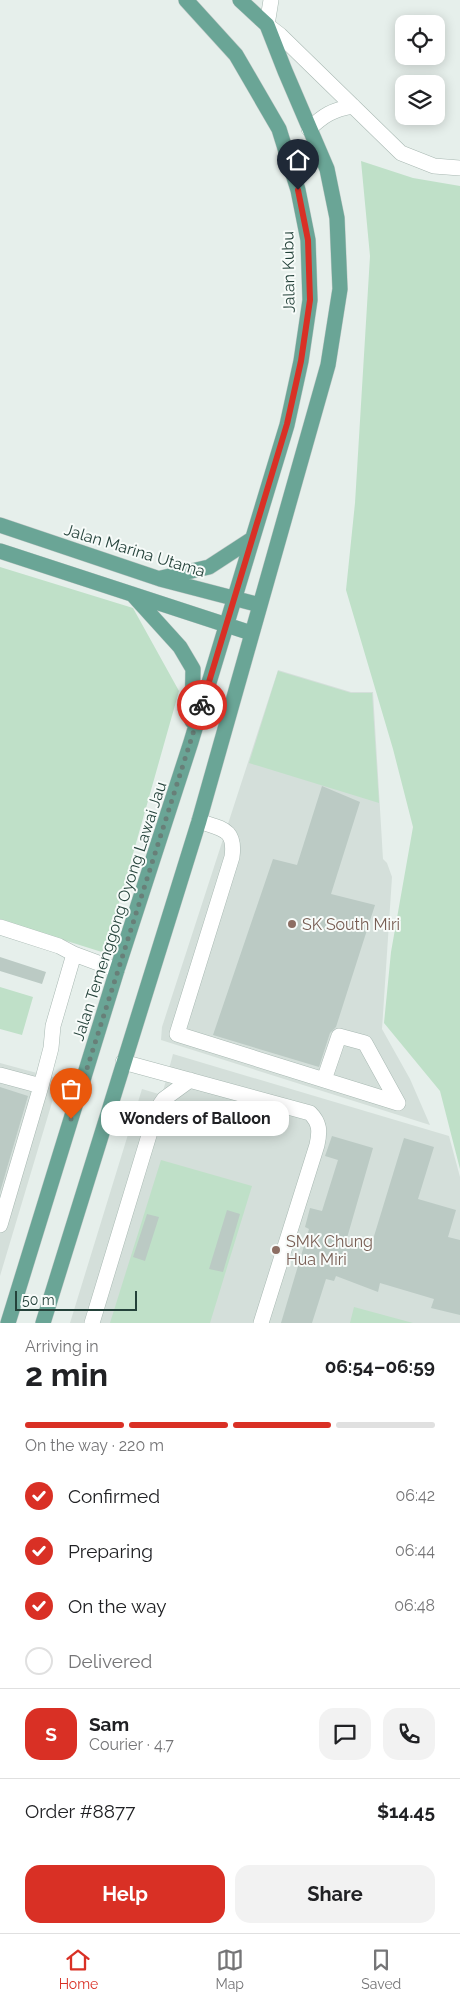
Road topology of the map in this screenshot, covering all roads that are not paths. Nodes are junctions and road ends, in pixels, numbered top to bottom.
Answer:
1 (186, 0) edge
2 (240, 0) edge
3 (271, 0) edge
4 (267, 25) junction
5 (352, 106) junction
6 (309, 129) junction
7 (460, 168) edge
8 (0, 525) edge
9 (252, 539) junction
10 (0, 551) edge
11 (160, 579) junction
12 (131, 593) junction
13 (234, 598) junction
14 (260, 605) junction
15 (226, 624) junction
16 (251, 633) junction
17 (191, 742) junction
18 (199, 821) junction
19 (0, 927) edge
20 (74, 954) junction
21 (117, 970) junction
22 (123, 1062) junction
23 (0, 1075) edge
24 (190, 1080) junction
25 (324, 1080) junction
26 (42, 1086) junction
27 (0, 1225) edge
28 (8, 1323) edge
29 (43, 1323) edge
30 (92, 1323) edge
31 (261, 1323) edge

1 - 9 main road, Jalan Kubu
2 - 4 main road
3 - 4 street
4 - 5 street
4 - 6 main road
5 - 6 street
5 - 7 street
6 - 14 main road
8 - 11 main road, Jalan Marina Utama
9 - 11 main road
9 - 13 main road, Jalan Kubu
10 - 12 main road
11 - 13 main road, Jalan Marina Utama
12 - 15 main road
12 - 17 main road
13 - 14 main road, Jalan Marina Utama
13 - 15 main road, Jalan Kubu
14 - 16 main road
15 - 16 main road
15 - 17 main road, Jalan Temenggong Oyong Lawai Jau
16 - 18 main road
17 - 21 main road, Jalan Temenggong Oyong Lawai Jau
18 - 22 main road
18 - 25 street
19 - 20 street
20 - 21 street
20 - 26 street
21 - 28 main road, Jalan Temenggong Oyong Lawai Jau
22 - 24 street
22 - 29 main road
23 - 26 street
24 - 30 street
24 - 31 street
25 - 25 street
26 - 27 street

